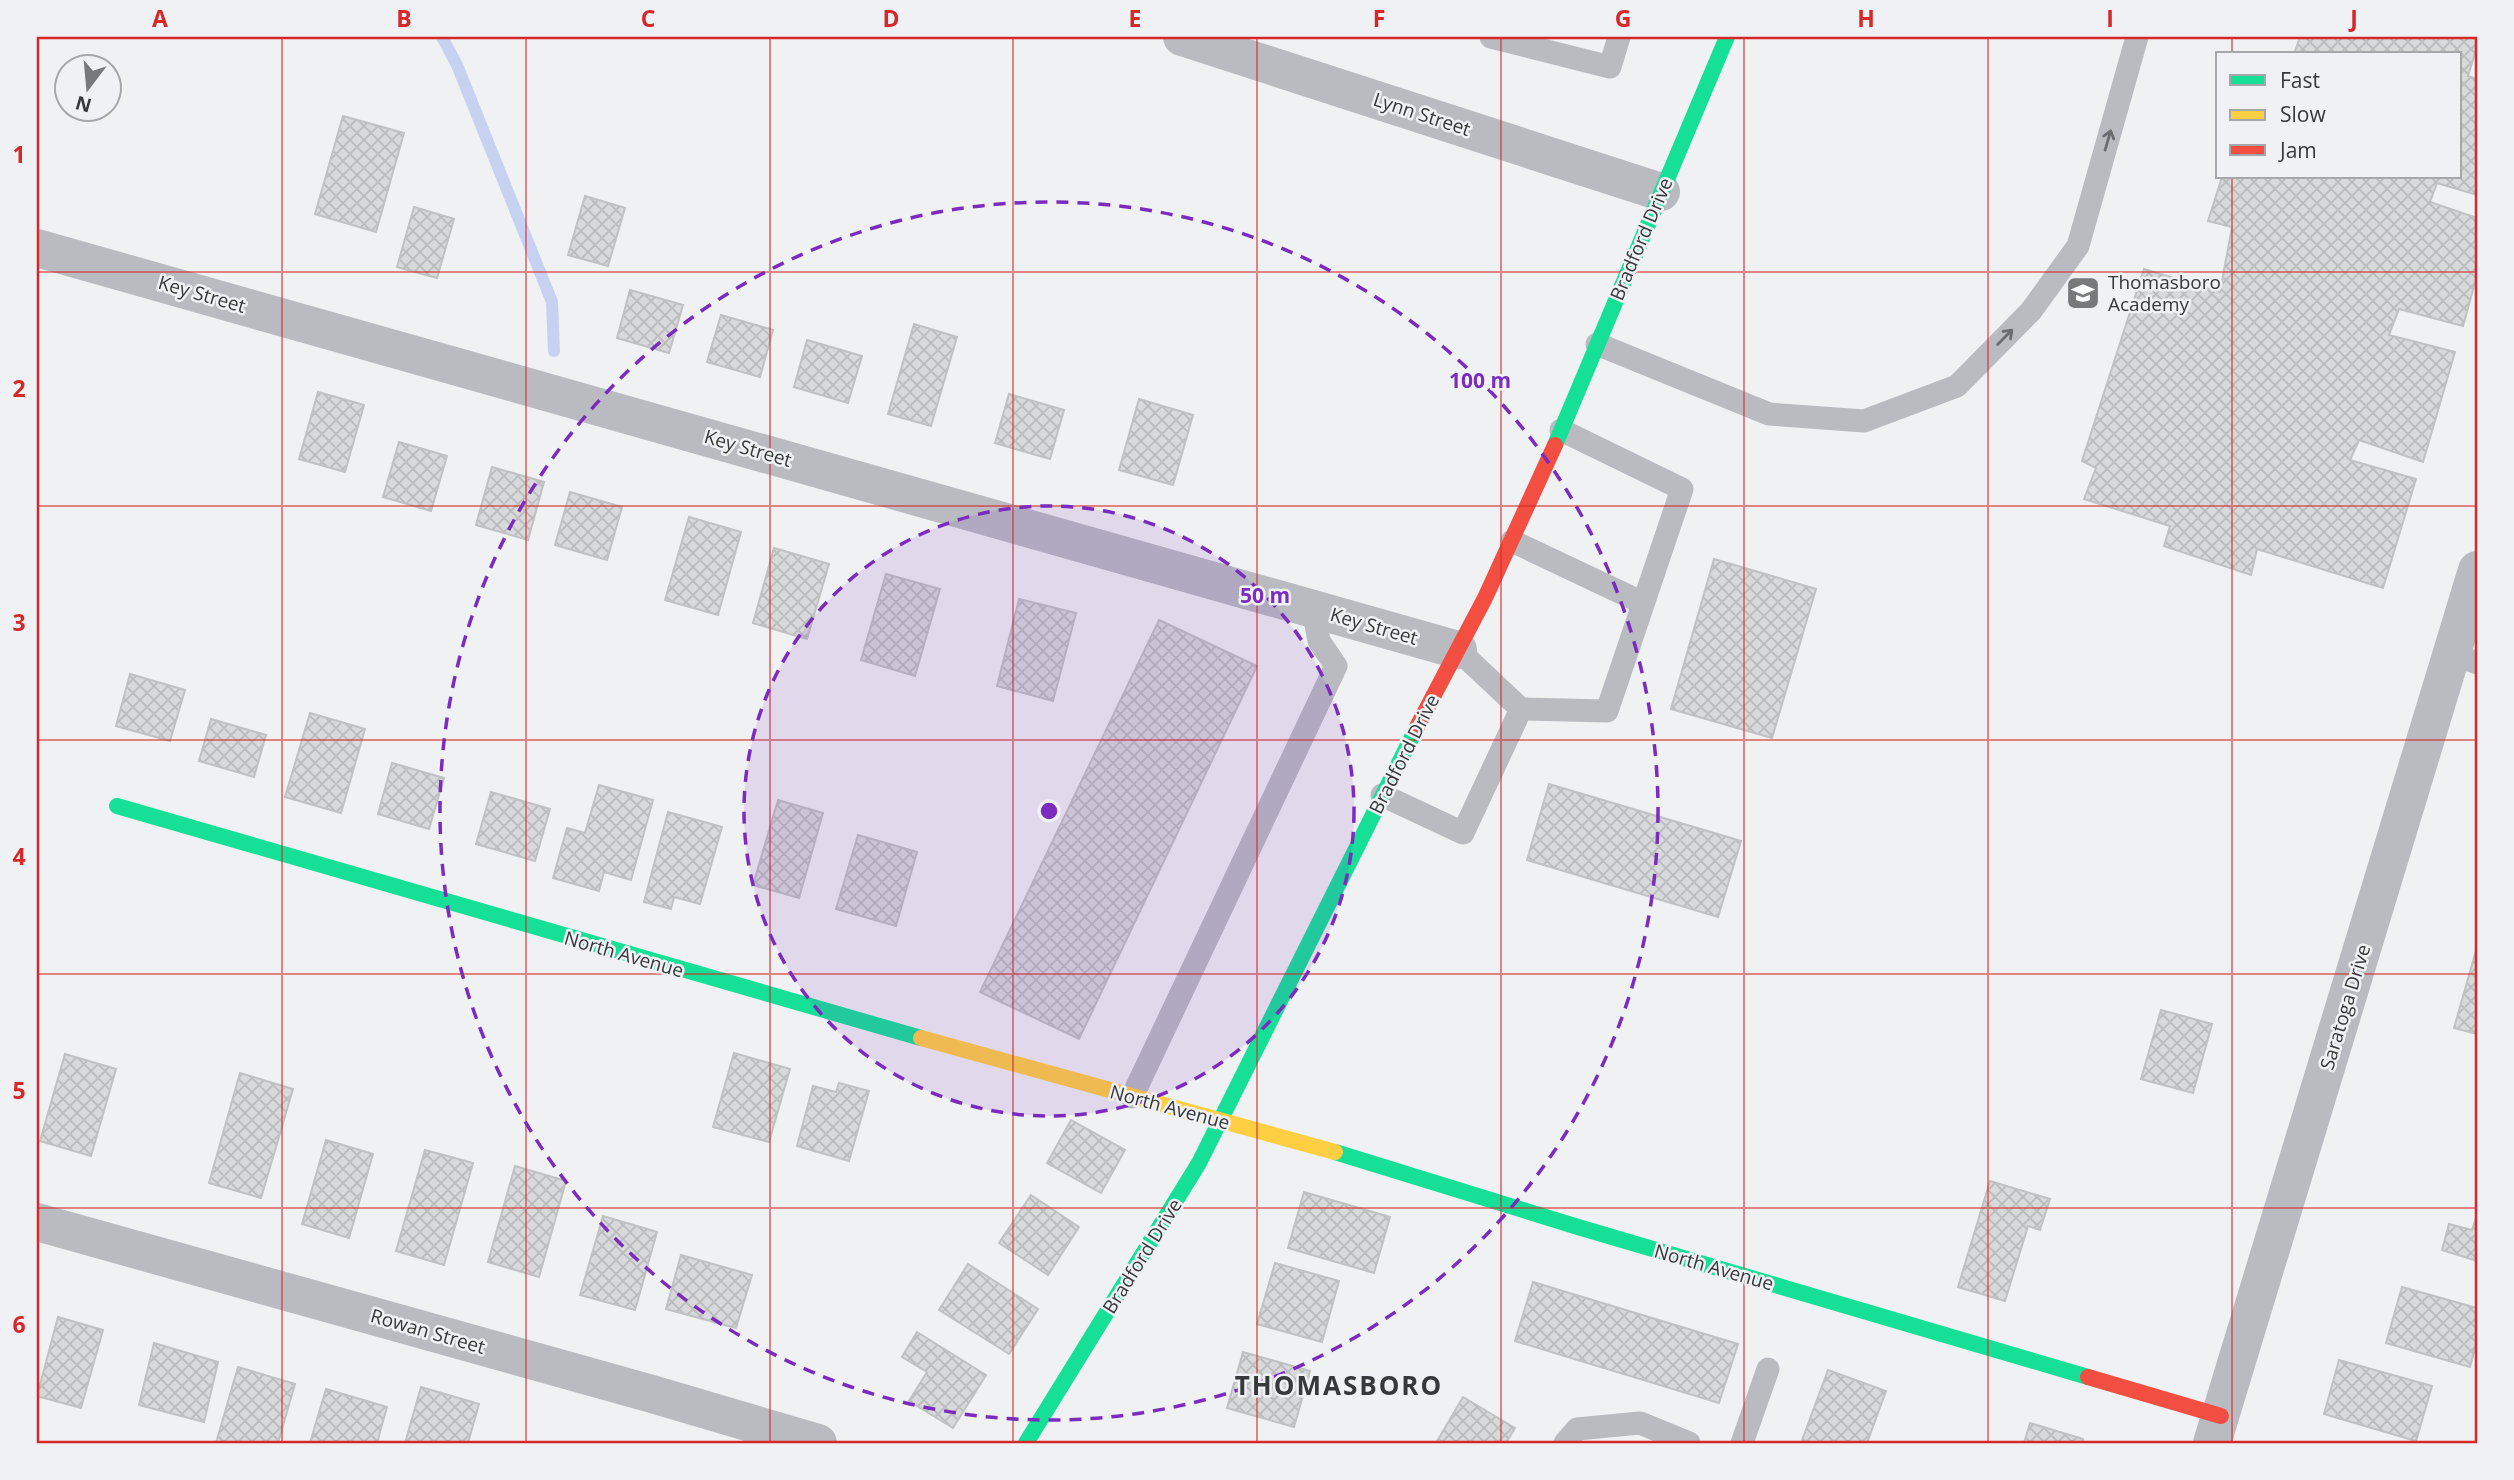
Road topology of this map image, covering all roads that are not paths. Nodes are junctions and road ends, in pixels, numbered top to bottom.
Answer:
1 (1182, 37) edge
2 (1490, 37) edge
3 (1619, 37) edge
4 (1727, 37) edge
5 (2137, 37) edge
6 (1661, 192) junction
7 (37, 248) edge
8 (1597, 344) junction
9 (1561, 430) junction
10 (1512, 541) junction
11 (2477, 570) edge
12 (1643, 603) junction
13 (1313, 609) junction
14 (1458, 650) junction
15 (2465, 658) edge
16 (1521, 709) junction
17 (1382, 795) junction
18 (117, 806) dead end
19 (1132, 1097) junction
20 (1220, 1120) junction
21 (37, 1222) edge
22 (1768, 1369) dead end
23 (2216, 1429) edge
24 (818, 1443) edge
25 (1026, 1443) edge
26 (1565, 1443) edge
27 (1689, 1443) edge
28 (1742, 1443) edge

1 - 6 street, Lynn Street
2 - 3 lane
4 - 6 street, Bradford Drive
8 -> 5 lane
6 - 8 street, Bradford Drive
7 - 13 street, Key Street
8 - 9 street, Bradford Drive
9 - 10 street, Bradford Drive
9 - 12 lane
10 - 12 lane
10 - 14 street, Bradford Drive
11 - 15 street, Saratoga Drive
12 - 16 lane
13 - 14 street, Key Street
13 - 19 lane
14 - 16 lane
14 - 17 street, Bradford Drive
15 - 23 street, Saratoga Drive
16 - 17 lane
17 - 20 street, Bradford Drive
18 - 19 street, North Avenue
19 - 20 street, North Avenue
20 - 23 street, North Avenue
20 - 25 street, Bradford Drive
21 - 24 street, Rowan Street
22 - 28 lane
26 - 27 lane

